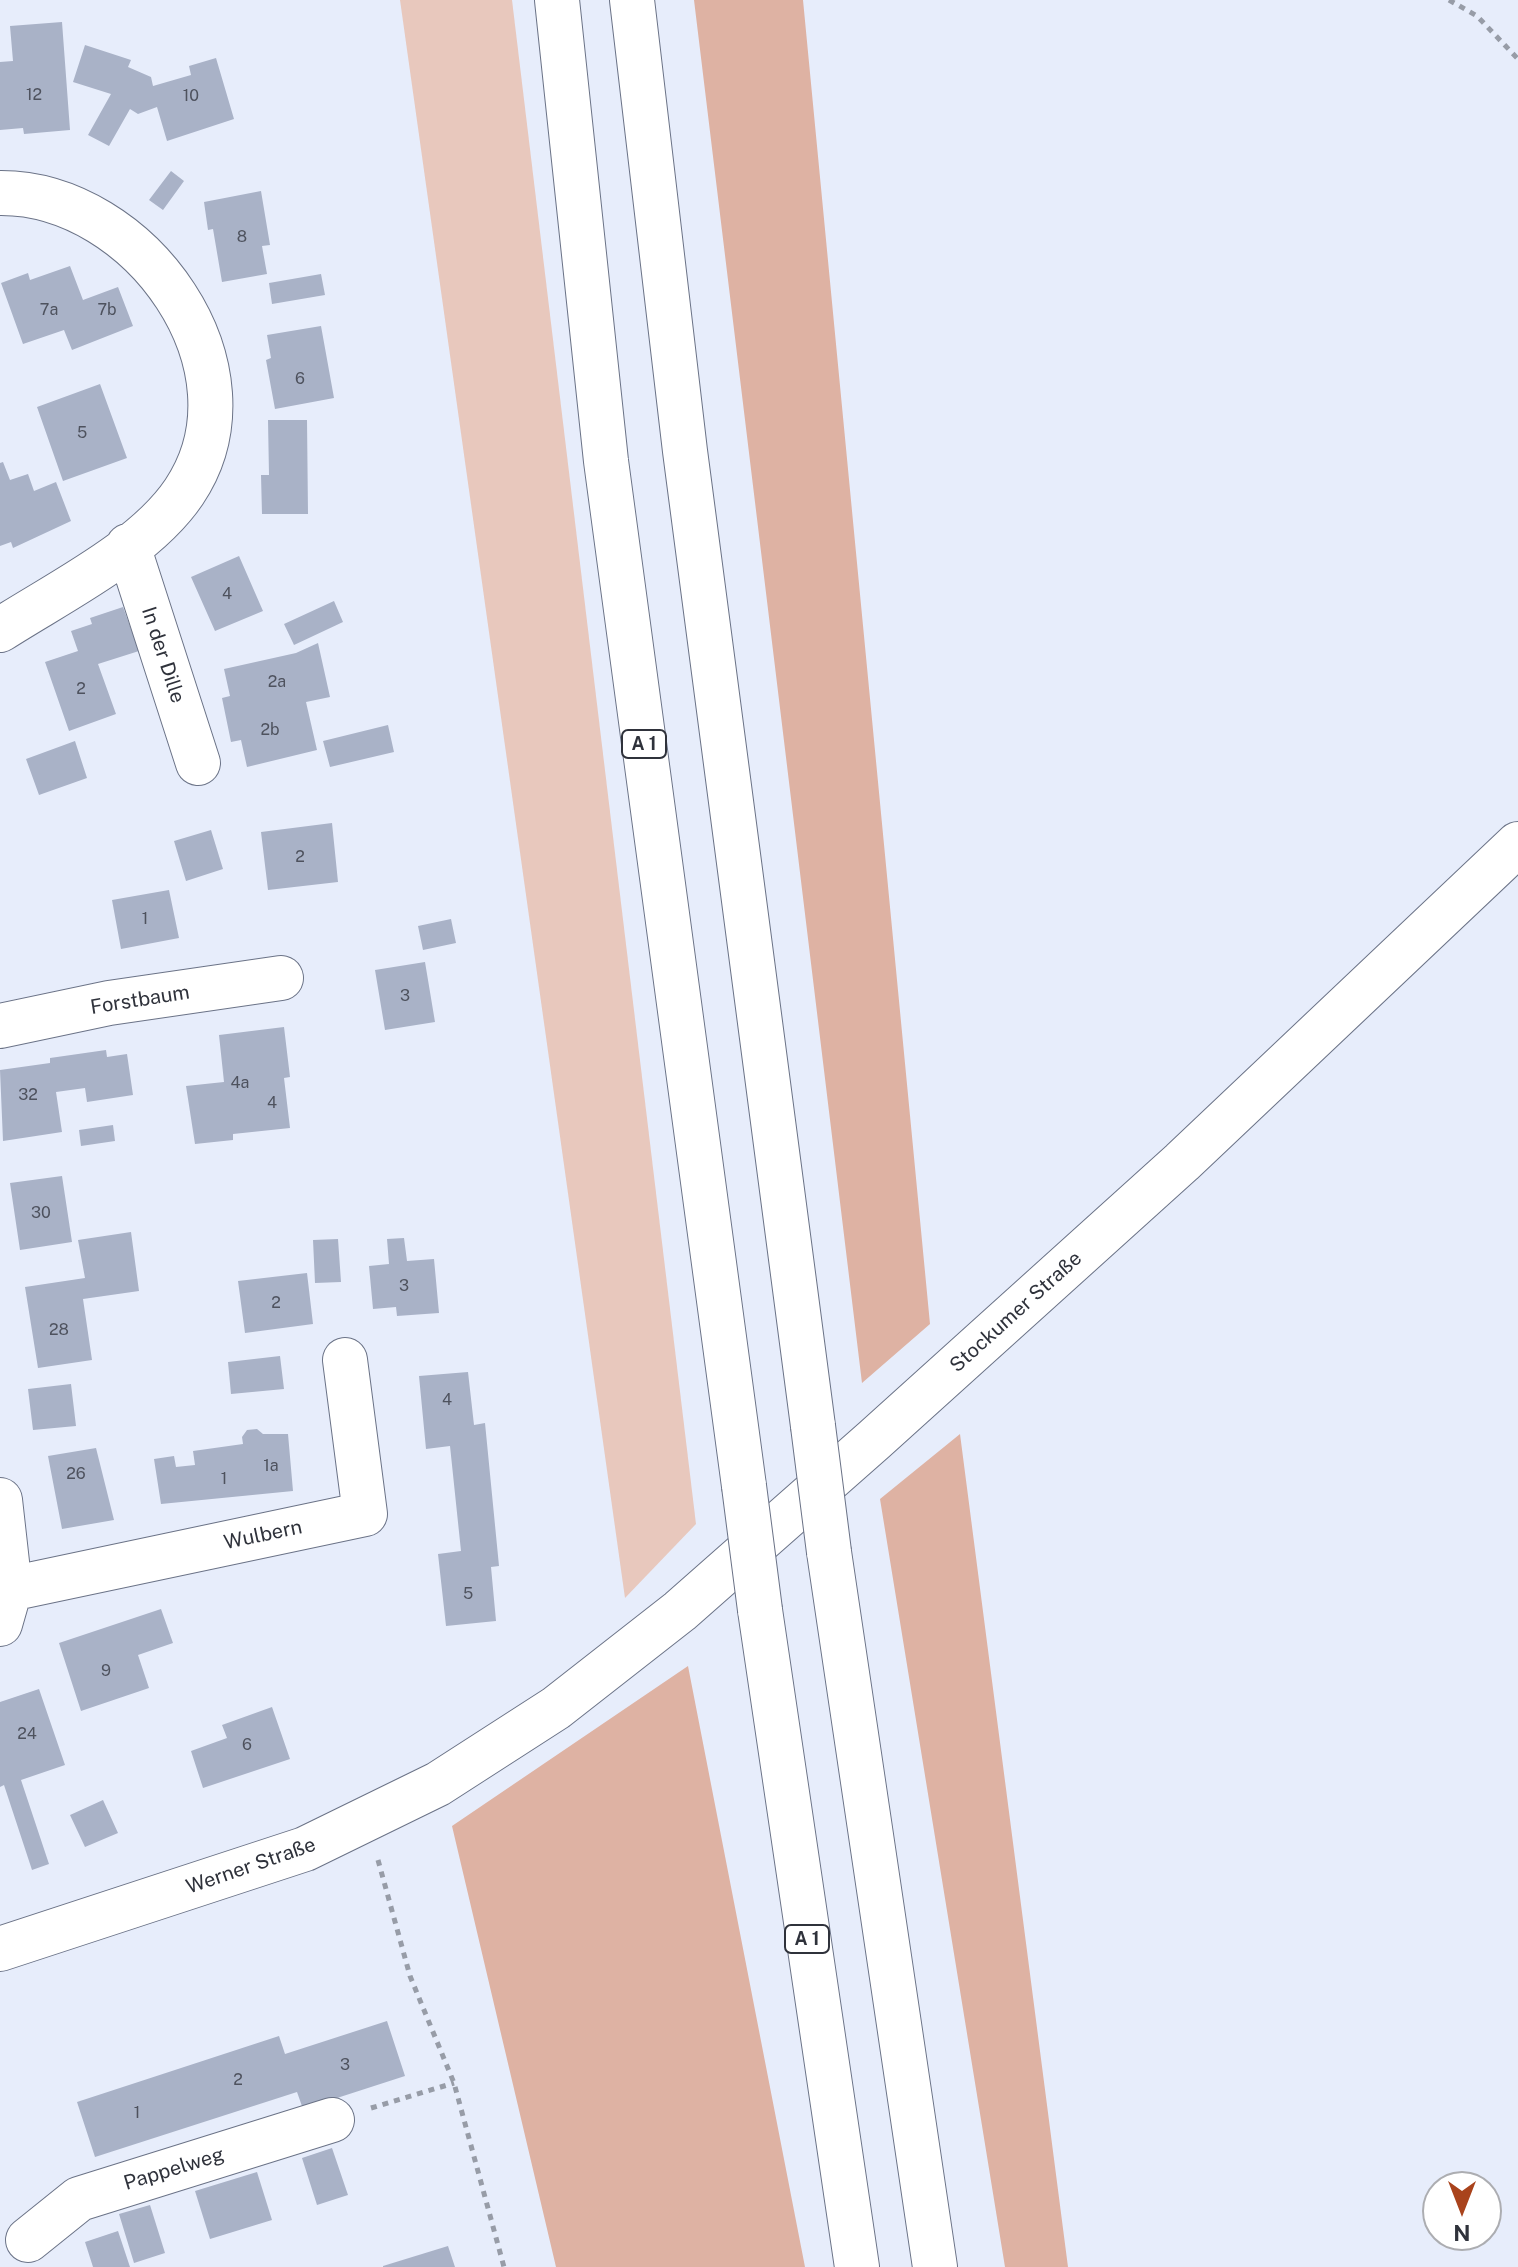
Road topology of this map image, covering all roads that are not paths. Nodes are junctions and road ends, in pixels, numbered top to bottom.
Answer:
1 (557, 0) edge
2 (632, 0) edge
3 (0, 193) edge
4 (128, 546) junction
5 (0, 630) edge
6 (198, 763) dead end
7 (1517, 848) edge
8 (281, 978) dead end
9 (0, 1026) edge
10 (345, 1360) dead end
11 (0, 1500) edge
12 (5, 1606) edge
13 (489, 1752) joint
14 (0, 1949) edge
15 (332, 2120) road end
16 (22, 2252) edge
17 (857, 2267) edge
18 (935, 2267) edge

1 - 17 main road, A 1, bridge
2 - 18 main road, bridge
3 - 4 main road
4 - 5 main road
4 - 6 main road, In der Dille
7 - 13 main road, Stockumer Straße
8 - 9 main road, Forstbaum
10 - 12 main road, Wulbern
11 - 12 main road
13 - 14 main road, Werner Straße
15 - 16 main road, Pappelweg

